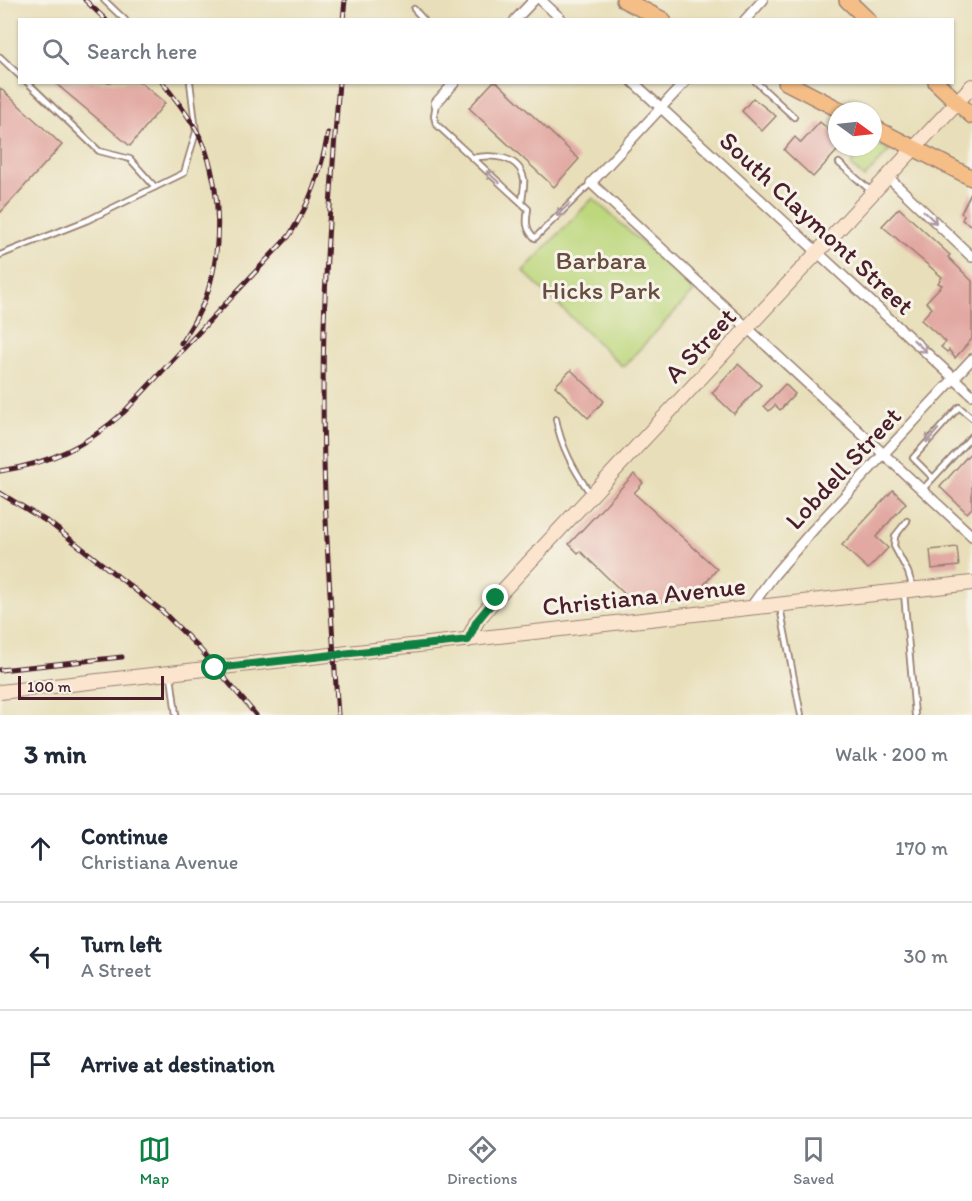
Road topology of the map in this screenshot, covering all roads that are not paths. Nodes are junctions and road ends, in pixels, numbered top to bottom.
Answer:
1 (104, 0) edge
2 (534, 0) edge
3 (541, 0) edge
4 (549, 0) edge
5 (624, 0) edge
6 (763, 0) edge
7 (847, 0) edge
8 (414, 9) dead end
9 (552, 10) junction
10 (124, 18) edge
11 (422, 18) edge
12 (517, 18) edge
13 (560, 18) edge
14 (659, 18) edge
15 (747, 18) edge
16 (866, 18) edge
17 (0, 57) edge
18 (18, 74) edge
19 (29, 84) edge
20 (190, 84) edge
21 (453, 84) edge
22 (635, 84) edge
23 (683, 84) edge
24 (758, 84) edge
25 (790, 84) edge
26 (938, 84) edge
27 (972, 86) edge
28 (957, 102) junction
29 (436, 103) joint
30 (828, 104) edge
31 (661, 107) junction
32 (972, 116) edge
33 (794, 117) dead end
34 (882, 132) edge
35 (914, 148) junction
36 (472, 158) junction
37 (839, 163) dead end
38 (888, 177) junction
39 (972, 178) edge
40 (591, 183) junction
41 (155, 187) junction
42 (873, 192) junction
43 (522, 203) junction
44 (818, 252) junction
45 (0, 255) edge
46 (972, 257) edge
47 (748, 328) junction
48 (972, 359) edge
49 (955, 378) junction
50 (972, 395) edge
51 (972, 418) edge
52 (556, 419) dead end
53 (972, 436) edge
54 (885, 454) junction
55 (933, 478) junction
56 (923, 490) junction
57 (592, 495) junction
58 (907, 521) dead end
59 (972, 536) edge
60 (972, 583) edge
61 (909, 590) junction
62 (780, 605) junction
63 (750, 608) junction
64 (468, 640) junction
65 (171, 673) junction
66 (0, 692) edge
67 (176, 715) edge
68 (801, 715) edge
69 (915, 715) edge

1 - 10 lane
2 - 12 street
3 - 9 street
4 - 9 street
5 - 14 main road
6 - 15 street
7 - 16 main road
8 - 11 lane
9 - 13 street
17 - 18 lane
19 - 41 lane
20 - 41 lane
21 - 29 street
22 - 31 street, South Claymont Street
23 - 31 street
24 - 33 lane
25 - 30 main road
26 - 28 main road
27 - 28 main road, A Street
28 - 32 main road
28 - 35 main road, A Street
29 - 36 lane
31 - 40 street
31 - 44 street, South Claymont Street
34 - 35 main road
35 - 38 main road, A Street
35 - 39 main road
43 -> 36 lane
36 - 43 lane
37 - 42 lane
38 - 42 main road, A Street
38 -> 46 street
40 -> 43 lane
40 - 47 street
41 - 45 lane
42 - 44 main road, A Street
44 - 47 main road, A Street
44 -> 49 street, South Claymont Street
47 - 54 street
47 - 57 main road, A Street
48 - 49 street, Lobdell Street
49 - 50 street, South Claymont Street
49 - 54 street, Lobdell Street
51 -> 55 lane
52 - 57 lane
53 - 55 lane
54 - 56 street
54 - 63 street, Lobdell Street
55 - 56 lane
56 - 59 street
57 - 64 main road, A Street
58 - 61 lane
60 - 61 main road, Christiana Avenue
61 - 62 main road, Christiana Avenue
61 - 69 lane
62 - 63 main road, Christiana Avenue
62 - 68 lane
63 - 64 main road, Christiana Avenue
64 - 65 main road, Christiana Avenue
65 - 66 main road, Christiana Avenue
65 - 67 lane

